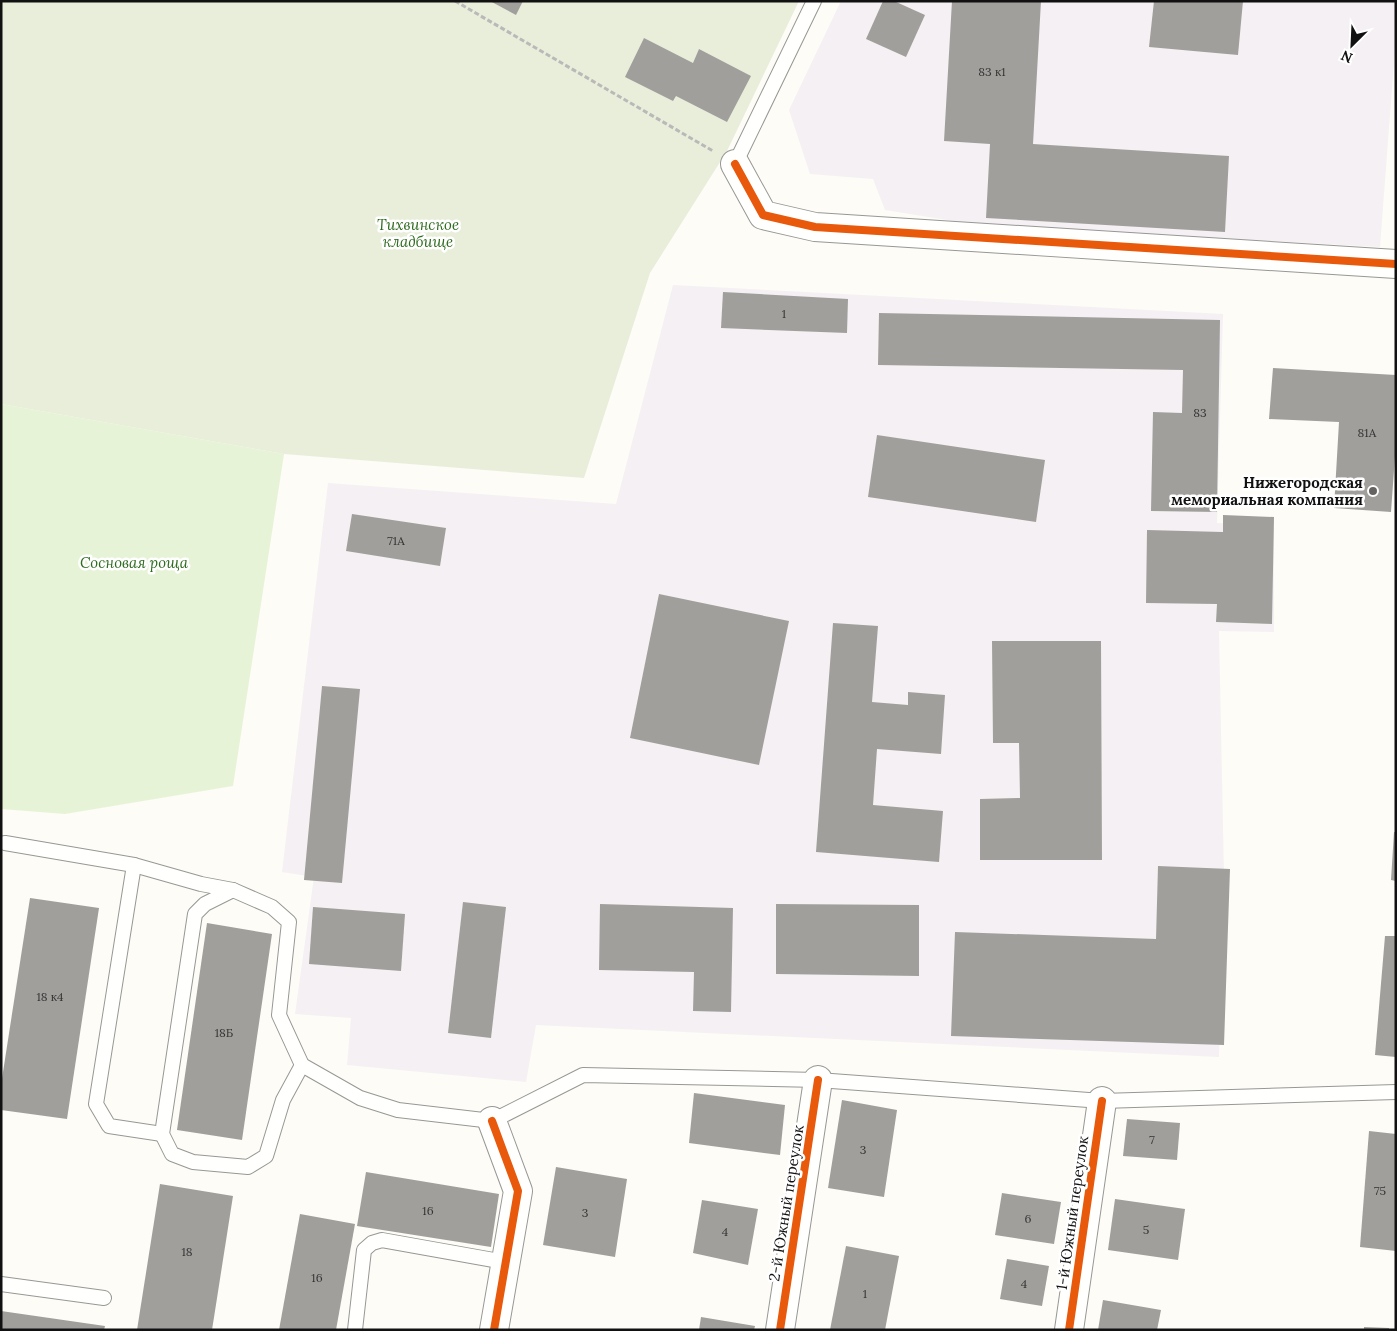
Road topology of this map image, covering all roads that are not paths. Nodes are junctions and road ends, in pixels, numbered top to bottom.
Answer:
1 (814, 1) edge
2 (735, 164) joint
3 (1396, 264) edge
4 (5, 843) dead end
5 (134, 865) junction
6 (233, 890) junction
7 (302, 1065) junction
8 (818, 1080) junction
9 (1396, 1092) edge
10 (1102, 1101) junction
11 (492, 1121) junction
12 (162, 1134) junction
13 (505, 1262) junction
14 (1, 1284) edge
15 (104, 1298) dead end
16 (355, 1330) edge
17 (494, 1330) edge
18 (780, 1330) edge
19 (1069, 1330) edge

1 - 2 lane
2 - 3 street
4 - 5 lane
5 - 6 lane
5 - 12 lane
6 - 7 lane
6 - 12 lane
7 - 11 lane
7 - 12 lane
8 - 10 lane
8 - 11 lane
8 - 18 street, 2-й Южный переулок
9 - 10 lane
10 - 19 street, 1-й Южный переулок
11 - 13 street
13 - 16 lane
13 - 17 street
14 - 15 lane

